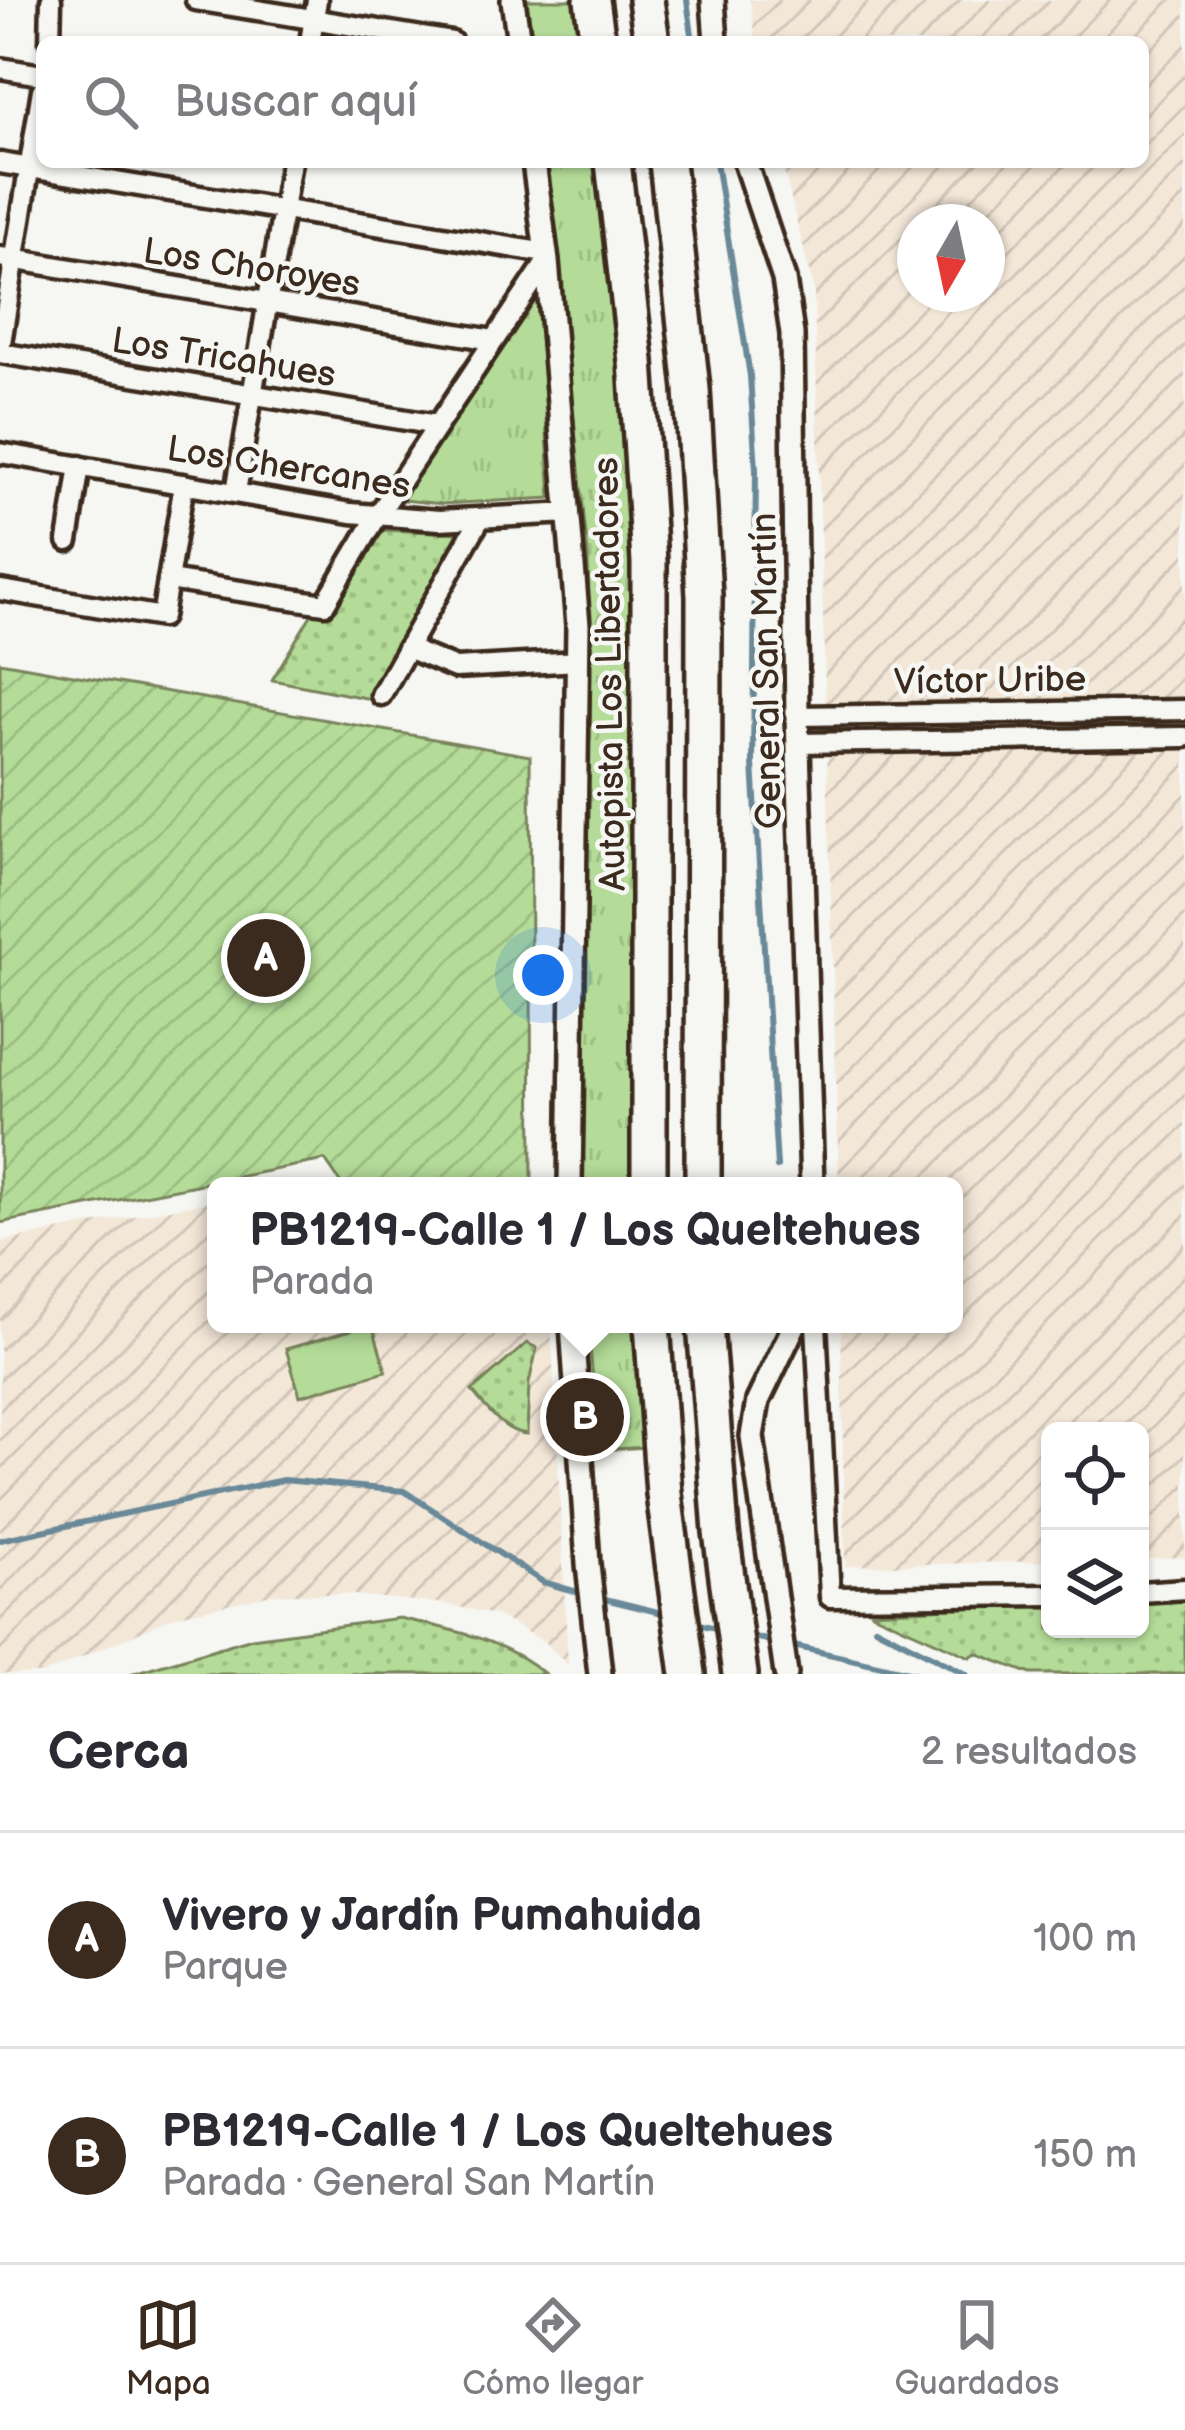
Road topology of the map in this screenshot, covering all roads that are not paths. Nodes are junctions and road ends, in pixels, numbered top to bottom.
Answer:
1 (51, 0) edge
2 (196, 0) edge
3 (513, 0) edge
4 (592, 0) edge
5 (646, 0) edge
6 (713, 0) edge
7 (224, 2) edge
8 (316, 10) edge
9 (50, 36) edge
10 (426, 36) edge
11 (518, 36) edge
12 (597, 36) edge
13 (651, 36) edge
14 (716, 36) edge
15 (0, 68) edge
16 (36, 74) edge
17 (36, 127) edge
18 (0, 163) edge
19 (29, 168) junction
20 (290, 168) edge
21 (536, 168) edge
22 (614, 168) edge
23 (668, 168) edge
24 (748, 168) edge
25 (283, 209) junction
26 (547, 257) junction
27 (7, 259) edge
28 (268, 302) junction
29 (493, 340) junction
30 (0, 351) edge
31 (253, 394) junction
32 (437, 425) junction
33 (0, 453) edge
34 (80, 466) junction
35 (184, 484) junction
36 (236, 492) junction
37 (570, 513) junction
38 (378, 515) junction
39 (480, 520) junction
40 (68, 541) dead end
41 (168, 580) junction
42 (0, 590) edge
43 (407, 648) junction
44 (579, 661) junction
45 (381, 695) dead end
46 (1185, 710) edge
47 (797, 716) junction
48 (1185, 737) edge
49 (798, 743) junction
50 (571, 1177) edge
51 (650, 1177) edge
52 (703, 1177) edge
53 (812, 1177) edge
54 (573, 1333) edge
55 (653, 1333) edge
56 (706, 1333) edge
57 (791, 1333) edge
58 (816, 1333) edge
59 (1185, 1589) edge
60 (1149, 1591) edge
61 (1041, 1595) edge
62 (687, 1664) edge
63 (740, 1671) edge
64 (600, 1674) edge
65 (786, 1674) edge

1 - 9 street
2 - 7 street
3 - 11 street
4 - 12 highway
5 - 13 highway
6 - 14 street
7 - 8 street
8 - 10 street
15 - 16 street
17 - 19 street
18 - 19 street
19 - 25 street
19 - 27 street
20 - 25 street
21 - 26 street
22 - 51 highway, Autopista Los Libertadores
23 - 52 highway
24 - 47 street, General San Martín
25 - 26 street
25 - 28 street
26 - 29 street
26 - 37 street
27 - 28 street, Los Choroyes
27 - 30 street
28 - 29 street, Los Choroyes
28 - 31 street
29 - 32 street
30 - 31 street, Los Tricahues
31 - 32 street, Los Tricahues
31 - 36 street
32 - 38 street
33 - 34 street, Los Chercanes
34 - 35 street, Los Chercanes
34 - 40 street
35 - 36 street, Los Chercanes
35 - 41 street
36 - 38 street, Los Chercanes
37 - 39 street, Los Chercanes
37 - 44 street
38 - 39 street, Los Chercanes
38 - 41 street
39 - 43 street
41 - 42 street
43 - 44 street
43 - 45 street
44 - 50 street
46 - 47 street, Víctor Uribe
47 - 49 street, General San Martín
48 - 49 street, Víctor Uribe
49 - 53 street, General San Martín
54 - 64 street
55 - 62 highway
56 - 63 highway
57 - 65 street
58 - 61 street
59 - 60 street

